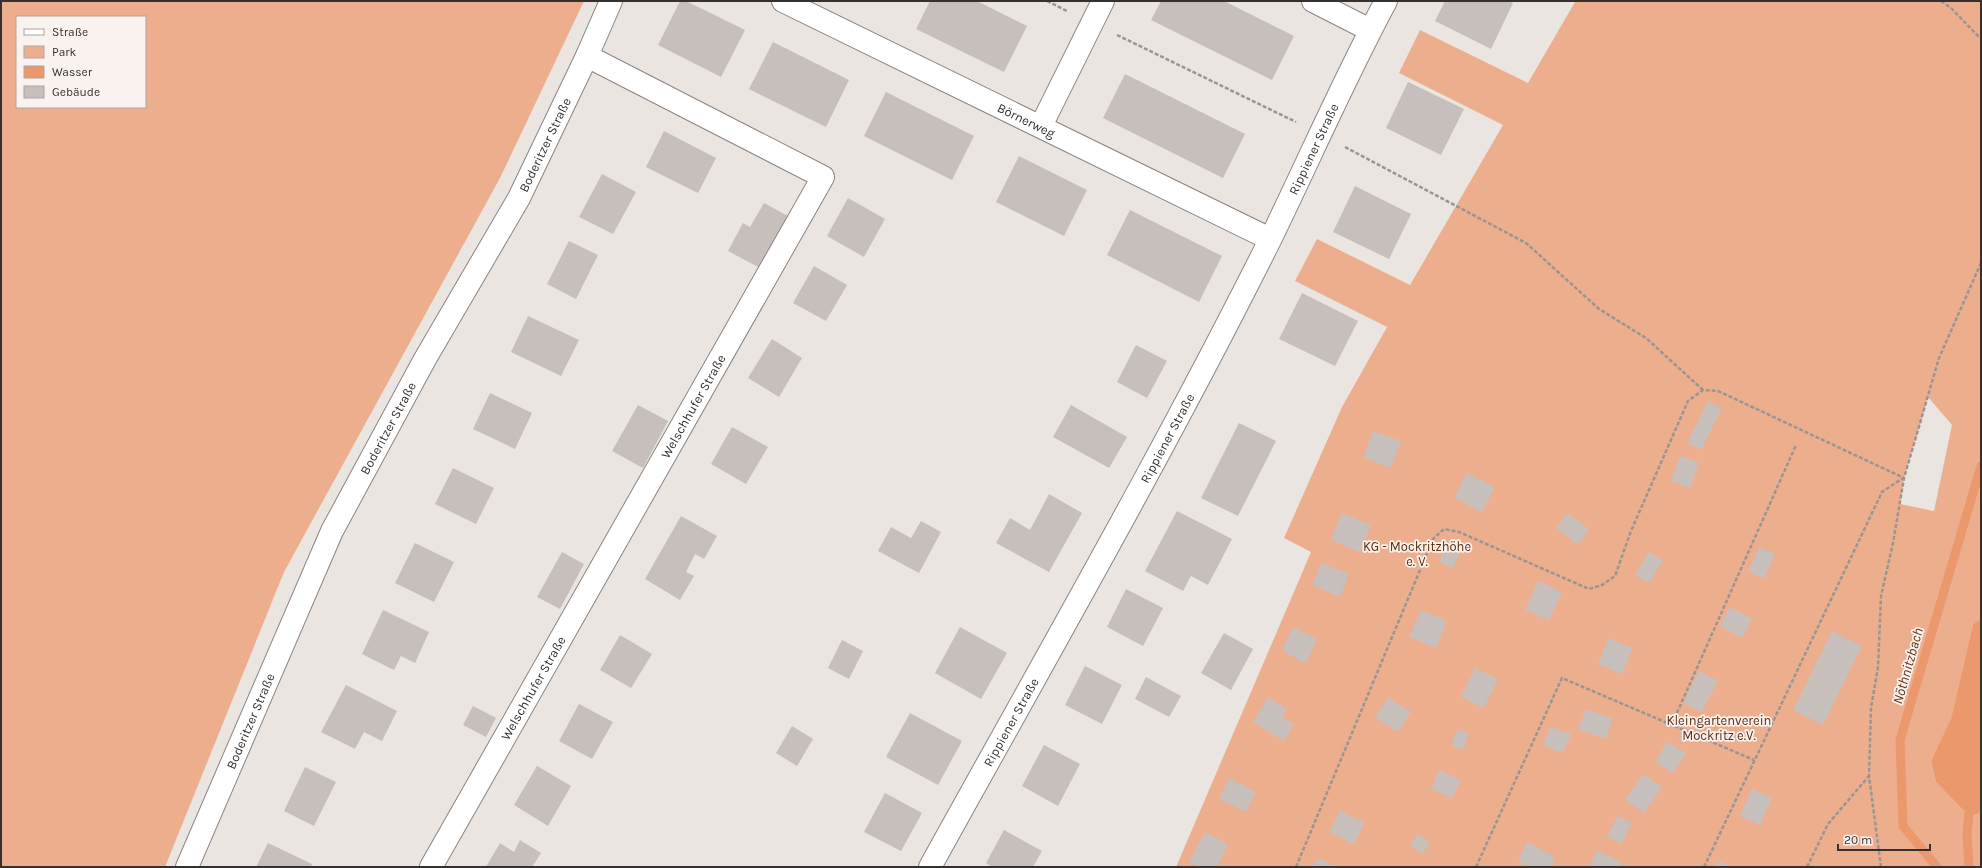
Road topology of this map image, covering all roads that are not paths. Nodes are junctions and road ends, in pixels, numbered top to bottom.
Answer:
1 (611, 1) edge
2 (783, 1) edge
3 (1102, 1) edge
4 (1313, 1) edge
5 (1386, 1) edge
6 (1370, 30) junction
7 (587, 56) junction
8 (1041, 126) junction
9 (1270, 239) junction
10 (187, 867) edge
11 (432, 867) edge
12 (930, 867) edge

1 - 7 street, Boderitzer Straße
2 - 8 street, Börnerweg
3 - 8 street
4 - 6 street
5 - 6 street, Rippiener Straße
6 - 9 street, Rippiener Straße
7 - 10 street, Boderitzer Straße
7 - 11 street, Welschhufer Straße
8 - 9 street, Börnerweg
9 - 12 street, Rippiener Straße

